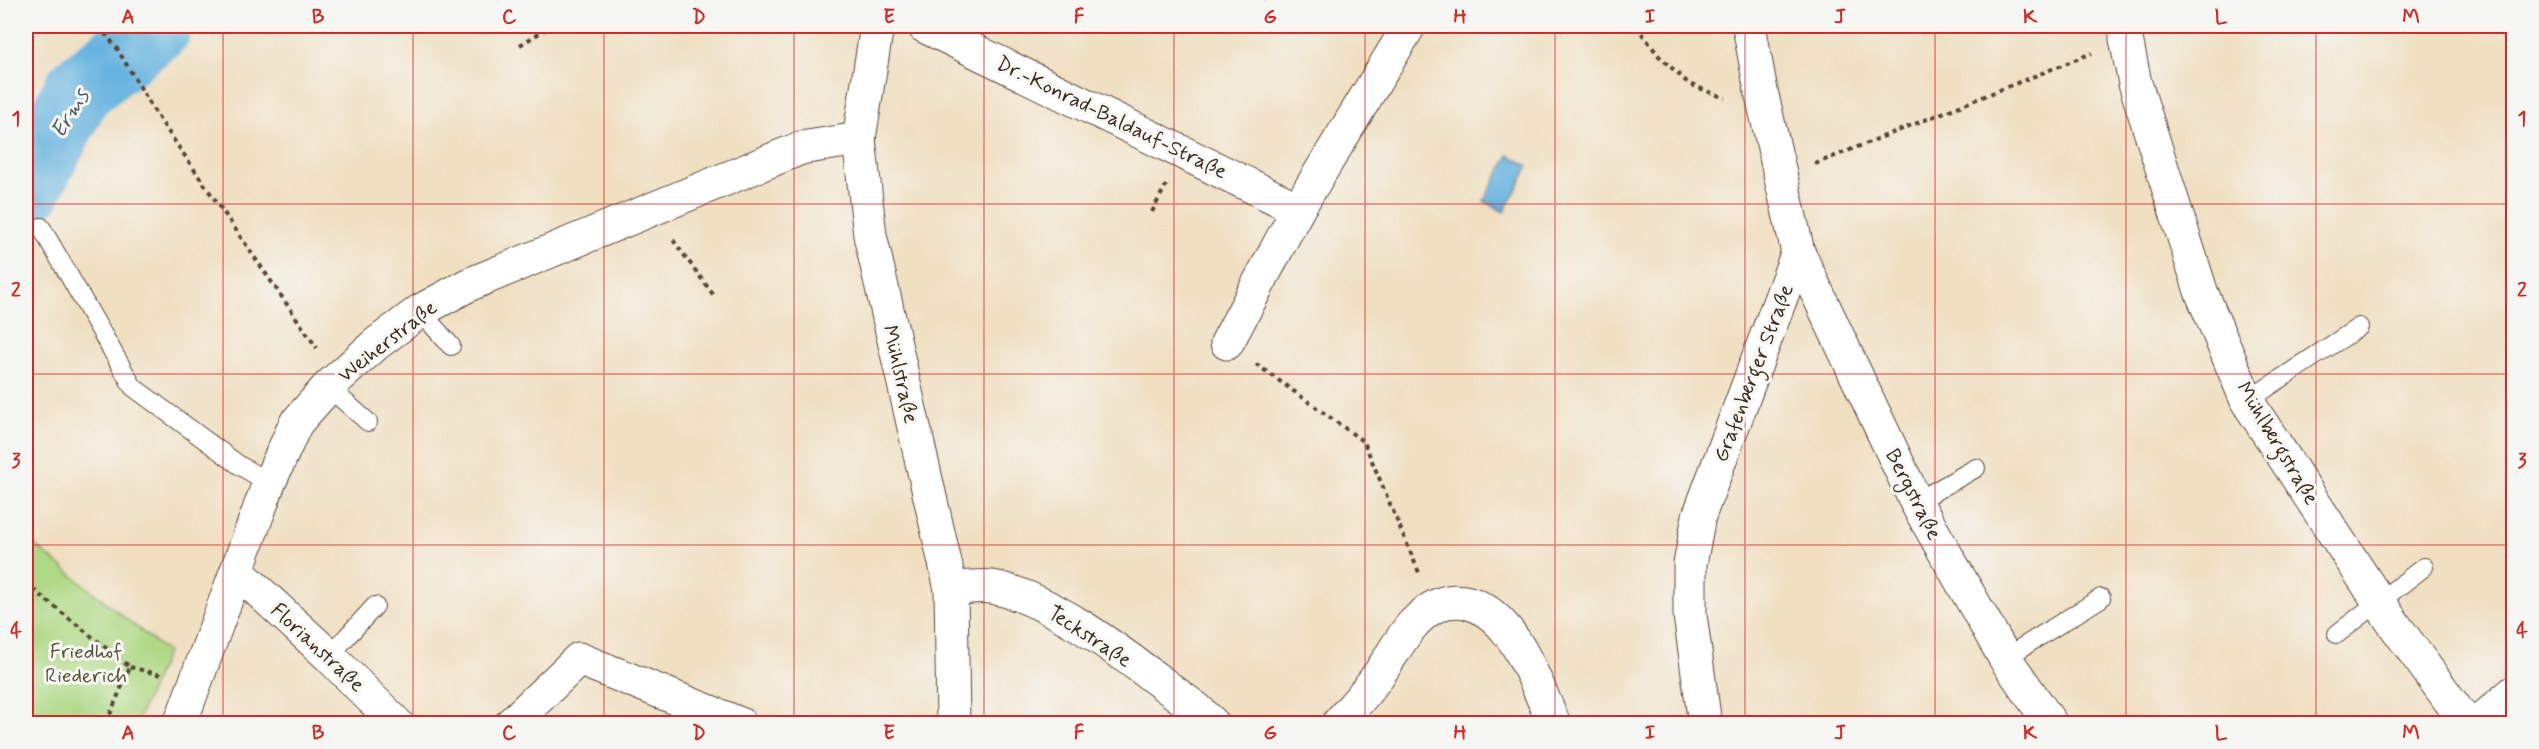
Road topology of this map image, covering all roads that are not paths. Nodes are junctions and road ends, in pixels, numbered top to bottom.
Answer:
1 (878, 26) edge
2 (924, 26) edge
3 (1409, 26) edge
4 (1749, 26) edge
5 (2126, 32) edge
6 (859, 139) junction
7 (1298, 209) junction
8 (41, 227) dead end
9 (1798, 252) junction
10 (420, 311) junction
11 (2359, 327) dead end
12 (1227, 343) road end
13 (450, 346) dead end
14 (333, 383) junction
15 (2247, 401) junction
16 (368, 422) dead end
17 (1976, 468) dead end
18 (269, 483) junction
19 (1916, 502) junction
20 (2424, 567) dead end
21 (238, 572) junction
22 (951, 589) junction
23 (2101, 598) dead end
24 (2378, 601) junction
25 (375, 606) dead end
26 (2337, 634) dead end
27 (329, 656) junction
28 (2005, 658) junction
29 (2514, 692) edge
30 (180, 723) edge
31 (397, 723) edge
32 (511, 723) edge
33 (740, 723) edge
34 (953, 723) edge
35 (1213, 723) edge
36 (1338, 723) edge
37 (1554, 723) edge
38 (1705, 723) edge
39 (2051, 723) edge
40 (2467, 723) edge
41 (2477, 723) edge

1 - 6 street, Mühlstraße
2 - 7 street, Dr.-Konrad-Baldauf-Straße
3 - 7 street
4 - 9 street
5 - 15 street, Mühlbergstraße
6 - 10 street, Weiherstraße
6 - 22 street, Mühlstraße
7 - 12 street
8 - 18 lane
9 - 19 street, Bergstraße
9 - 38 street, Grafenberger Straße
10 - 13 lane
10 - 14 street, Weiherstraße
11 - 15 lane
14 - 16 lane
14 - 18 street, Weiherstraße
15 - 24 street, Mühlbergstraße
17 - 19 lane
18 - 21 street, Weiherstraße
19 - 28 street, Bergstraße
20 - 24 lane
21 - 27 street, Florianstraße
21 - 30 street, Weiherstraße
22 - 34 street, Mühlstraße
22 - 35 street, Teckstraße
23 - 28 lane
24 - 26 lane
24 - 40 street, Mühlbergstraße
25 - 27 lane
27 - 31 street, Florianstraße
28 - 39 street, Bergstraße
29 - 41 street
32 - 33 street
36 - 37 street

